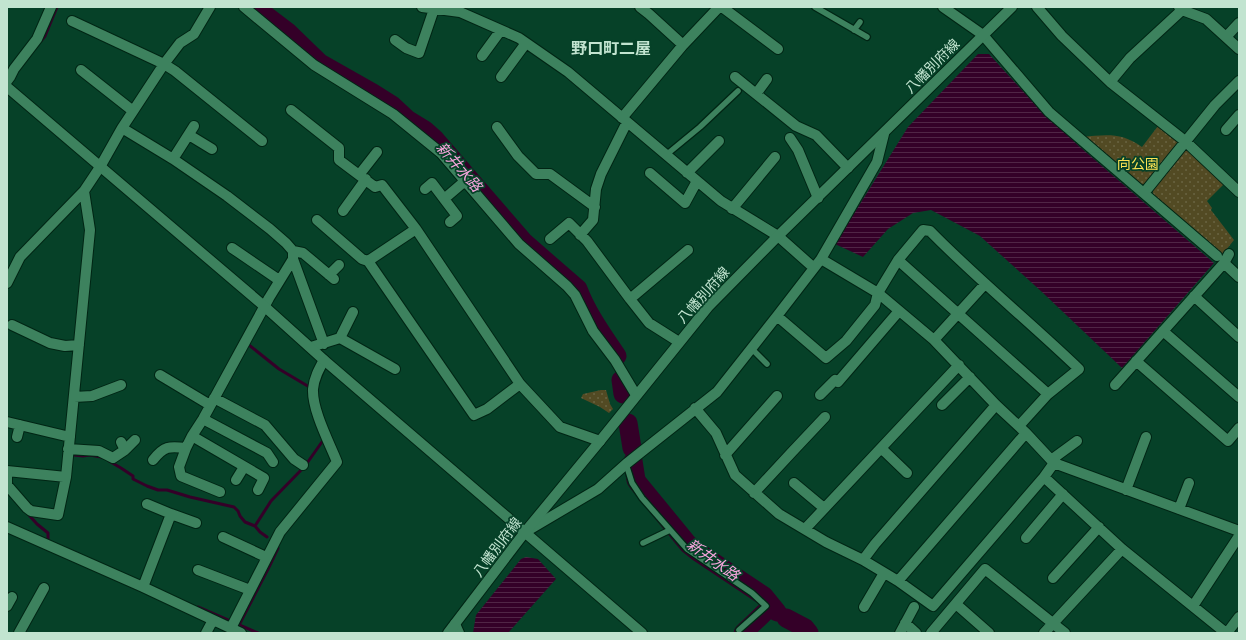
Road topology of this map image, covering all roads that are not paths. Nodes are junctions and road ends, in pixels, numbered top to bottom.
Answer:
1 (51, 7) edge
2 (210, 7) edge
3 (244, 7) edge
4 (422, 7) edge
5 (640, 7) edge
6 (720, 7) edge
7 (815, 7) edge
8 (943, 7) edge
9 (1012, 7) edge
10 (1037, 7) edge
11 (1181, 8) edge
12 (434, 9) junction
13 (462, 9) edge
14 (652, 11) edge
15 (72, 21) dead end
16 (860, 22) dead end
17 (1239, 23) edge
18 (501, 30) junction
19 (854, 30) junction
20 (983, 35) junction
21 (867, 37) dead end
22 (1226, 37) junction
23 (395, 40) dead end
24 (526, 43) junction
25 (683, 46) junction
26 (778, 49) dead end
27 (1239, 49) edge
28 (482, 56) dead end
29 (164, 64) junction
30 (81, 70) dead end
31 (501, 77) dead end
32 (735, 77) dead end
33 (767, 79) dead end
34 (7, 81) edge
35 (1239, 81) edge
36 (1110, 82) junction
37 (7, 87) edge
38 (738, 91) dead end
39 (756, 94) junction
40 (291, 110) dead end
41 (133, 111) junction
42 (1239, 115) edge
43 (624, 120) junction
44 (194, 126) dead end
45 (510, 127) dead end
46 (122, 128) junction
47 (1226, 130) dead end
48 (884, 134) junction
49 (189, 135) junction
50 (790, 138) dead end
51 (262, 141) dead end
52 (719, 141) dead end
53 (1185, 141) junction
54 (212, 149) dead end
55 (377, 152) dead end
56 (666, 155) junction
57 (775, 157) dead end
58 (173, 159) junction
59 (100, 167) junction
60 (848, 168) junction
61 (650, 173) dead end
62 (687, 173) junction
63 (363, 177) junction
64 (465, 181) junction
65 (697, 181) junction
66 (425, 189) dead end
67 (84, 191) junction
68 (1239, 192) edge
69 (1144, 193) junction
70 (818, 198) junction
71 (444, 199) junction
72 (595, 207) junction
73 (732, 209) junction
74 (343, 211) dead end
75 (317, 220) dead end
76 (450, 222) dead end
77 (416, 229) junction
78 (580, 235) junction
79 (778, 236) junction
80 (550, 239) dead end
81 (232, 248) dead end
82 (688, 250) dead end
83 (1229, 254) dead end
84 (293, 255) junction
85 (821, 258) junction
86 (676, 260) junction
87 (898, 260) junction
88 (1220, 260) junction
89 (368, 261) junction
90 (339, 264) dead end
91 (814, 268) junction
92 (683, 269) dead end
93 (1239, 276) edge
94 (280, 280) junction
95 (7, 283) edge
96 (985, 284) junction
97 (878, 293) junction
98 (1194, 296) junction
99 (630, 299) junction
100 (264, 306) junction
101 (899, 311) junction
102 (353, 312) dead end
103 (958, 313) junction
104 (777, 316) junction
105 (12, 326) dead end
106 (1163, 331) junction
107 (1239, 337) edge
108 (340, 338) junction
109 (934, 340) junction
110 (679, 342) junction
111 (324, 344) junction
112 (79, 345) junction
113 (311, 347) junction
114 (751, 348) junction
115 (324, 360) junction
116 (1136, 361) junction
117 (391, 363) dead end
118 (767, 364) dead end
119 (959, 365) junction
120 (160, 376) dead end
121 (970, 377) junction
122 (520, 384) junction
123 (121, 385) dead end
124 (1114, 385) dead end
125 (1048, 394) junction
126 (636, 395) junction
127 (820, 395) dead end
128 (777, 396) dead end
129 (74, 397) junction
130 (1239, 397) edge
131 (212, 402) junction
132 (942, 405) dead end
133 (996, 405) junction
134 (695, 408) junction
135 (824, 417) dead end
136 (203, 419) junction
137 (7, 422) edge
138 (20, 425) junction
139 (1239, 428) edge
140 (1022, 429) junction
141 (192, 436) junction
142 (70, 437) junction
143 (1146, 437) dead end
144 (17, 438) dead end
145 (135, 440) dead end
146 (600, 441) junction
147 (1077, 441) dead end
148 (186, 448) junction
149 (881, 448) junction
150 (68, 450) junction
151 (725, 455) junction
152 (153, 460) dead end
153 (1052, 461) junction
154 (273, 462) dead end
155 (626, 464) junction
156 (303, 465) dead end
157 (244, 467) junction
158 (908, 474) dead end
159 (66, 477) junction
160 (1044, 477) junction
161 (236, 480) dead end
162 (794, 483) dead end
163 (1189, 483) dead end
164 (258, 490) dead end
165 (1126, 490) junction
166 (220, 492) dead end
167 (754, 493) junction
168 (1063, 494) junction
169 (147, 504) dead end
170 (824, 508) junction
171 (1179, 509) junction
172 (171, 514) junction
173 (196, 524) dead end
174 (7, 527) edge
175 (1099, 527) junction
176 (805, 529) junction
177 (670, 530) junction
178 (1239, 531) edge
179 (525, 532) junction
180 (1239, 536) edge
181 (224, 537) dead end
182 (1026, 538) dead end
183 (643, 543) dead end
184 (1122, 549) junction
185 (266, 557) junction
186 (863, 560) junction
187 (198, 570) dead end
188 (884, 573) junction
189 (1053, 578) dead end
190 (898, 581) junction
191 (143, 587) junction
192 (44, 588) dead end
193 (250, 590) junction
194 (12, 597) dead end
195 (956, 604) junction
196 (7, 606) edge
197 (1193, 606) junction
198 (864, 607) dead end
199 (914, 607) dead end
200 (1239, 617) edge
201 (213, 620) junction
202 (905, 623) junction
203 (1053, 623) junction
204 (231, 628) junction
205 (457, 628) edge
206 (739, 630) dead end
207 (19, 633) edge
208 (206, 633) edge
209 (241, 633) edge
210 (448, 633) edge
211 (642, 633) edge
212 (900, 633) edge
213 (916, 633) edge
214 (931, 633) edge
215 (988, 633) edge
216 (1044, 633) edge
217 (1065, 633) edge
218 (1226, 633) edge

1 - 34 street
2 - 29 street
3 - 64 street
4 - 12 street
5 - 14 street
6 - 25 street
6 - 26 street
7 - 19 lane
8 - 20 street
9 - 20 street, 八幡別府線
10 - 36 street
11 - 22 street
11 - 36 street
12 - 13 street
12 - 23 street
13 - 18 street
14 - 25 street
15 - 29 street
16 - 19 lane
17 - 22 street
18 - 24 street
18 - 28 street
19 - 21 lane
20 - 48 street, 八幡別府線
20 - 69 street
22 - 27 street
24 - 31 street
24 - 43 street
25 - 43 street
29 - 41 street
29 - 51 street
30 - 41 street
32 - 39 street
33 - 39 street
35 - 53 street
36 - 53 street
37 - 59 street
38 - 56 lane
39 - 60 street
40 - 63 street
41 - 46 street
42 - 47 street
43 - 56 street
43 - 72 street
44 - 49 street
45 - 72 street
46 - 58 street
46 - 59 street
48 - 60 street, 八幡別府線
48 - 85 street
49 - 54 street
49 - 58 street
50 - 70 street
52 - 62 street
53 - 68 street
53 - 69 street
55 - 63 street
56 - 62 street
57 - 73 street
58 - 84 street
59 - 67 street
59 - 100 street
60 - 70 street, 八幡別府線
61 - 65 street
62 - 65 street
63 - 74 street
63 - 77 street
64 - 71 street
64 - 126 street
65 - 73 street
66 - 71 street
67 - 95 street
67 - 112 street
69 - 88 street
70 - 79 street, 八幡別府線
71 - 76 street
72 - 78 street
73 - 79 street
75 - 89 street
77 - 89 street
77 - 122 street
78 - 80 street
78 - 99 street
79 - 91 street
79 - 110 street, 八幡別府線
81 - 94 street
82 - 86 street
83 - 88 street
84 - 90 street
84 - 94 street
84 - 111 street
85 - 91 street
85 - 97 street
86 - 92 street
86 - 99 street
87 - 96 street
87 - 97 street
87 - 103 street
88 - 93 street
88 - 98 street
89 - 122 street
91 - 104 street
94 - 100 street
96 - 103 street
96 - 125 street
97 - 101 street
97 - 104 street
98 - 106 street
98 - 107 street
99 - 110 street
100 - 113 street
100 - 131 street
101 - 109 street
101 - 127 street
102 - 108 street
103 - 109 street
103 - 125 street
104 - 114 street
105 - 112 street
106 - 116 street
106 - 130 street
108 - 111 street
108 - 117 street
109 - 119 street
110 - 126 street, 八幡別府線
111 - 113 street
112 - 129 street
113 - 115 street
114 - 118 lane
114 - 134 street
115 - 179 street
115 - 185 street
116 - 124 street
116 - 139 street
119 - 121 street
119 - 149 street
120 - 131 street
121 - 132 street
121 - 133 street
122 - 146 street
123 - 129 street
125 - 140 street
126 - 146 street, 八幡別府線
128 - 151 street
129 - 142 street
131 - 136 street
131 - 156 street
133 - 140 street
133 - 186 street
134 - 151 street
134 - 155 street
135 - 167 street
136 - 141 street
136 - 154 street
137 - 138 street
138 - 142 street
138 - 144 street
140 - 153 street
140 - 190 street
141 - 148 street
141 - 157 street
142 - 150 street
143 - 165 street
145 - 150 street
146 - 179 street, 八幡別府線
147 - 153 street
148 - 152 street
148 - 166 street
149 - 158 street
149 - 170 street
150 - 159 street
151 - 167 street
153 - 160 street
153 - 165 street
155 - 177 lane
155 - 179 street
157 - 161 street
157 - 164 street
159 - 159 street
160 - 168 street
160 - 190 street
162 - 170 street
163 - 171 street
165 - 171 street
167 - 176 street
168 - 175 street
168 - 182 street
169 - 172 street
170 - 176 street
171 - 178 street
172 - 173 street
172 - 191 street
174 - 191 street
175 - 184 street
175 - 189 street
176 - 186 street
177 - 183 lane
177 - 206 lane
179 - 205 street, 八幡別府線
179 - 211 street
180 - 197 street
181 - 185 street
184 - 197 street
184 - 203 street
185 - 193 street
186 - 188 street
187 - 193 street
188 - 190 street
188 - 198 street
191 - 201 street
192 - 207 street
193 - 204 street
194 - 196 street
195 - 203 street
195 - 214 street
195 - 215 street
197 - 218 street
199 - 202 street
200 - 218 street
201 - 204 street
201 - 208 street
202 - 212 street
202 - 213 street
203 - 216 street
203 - 217 street
204 - 209 street
205 - 210 street, 八幡別府線

